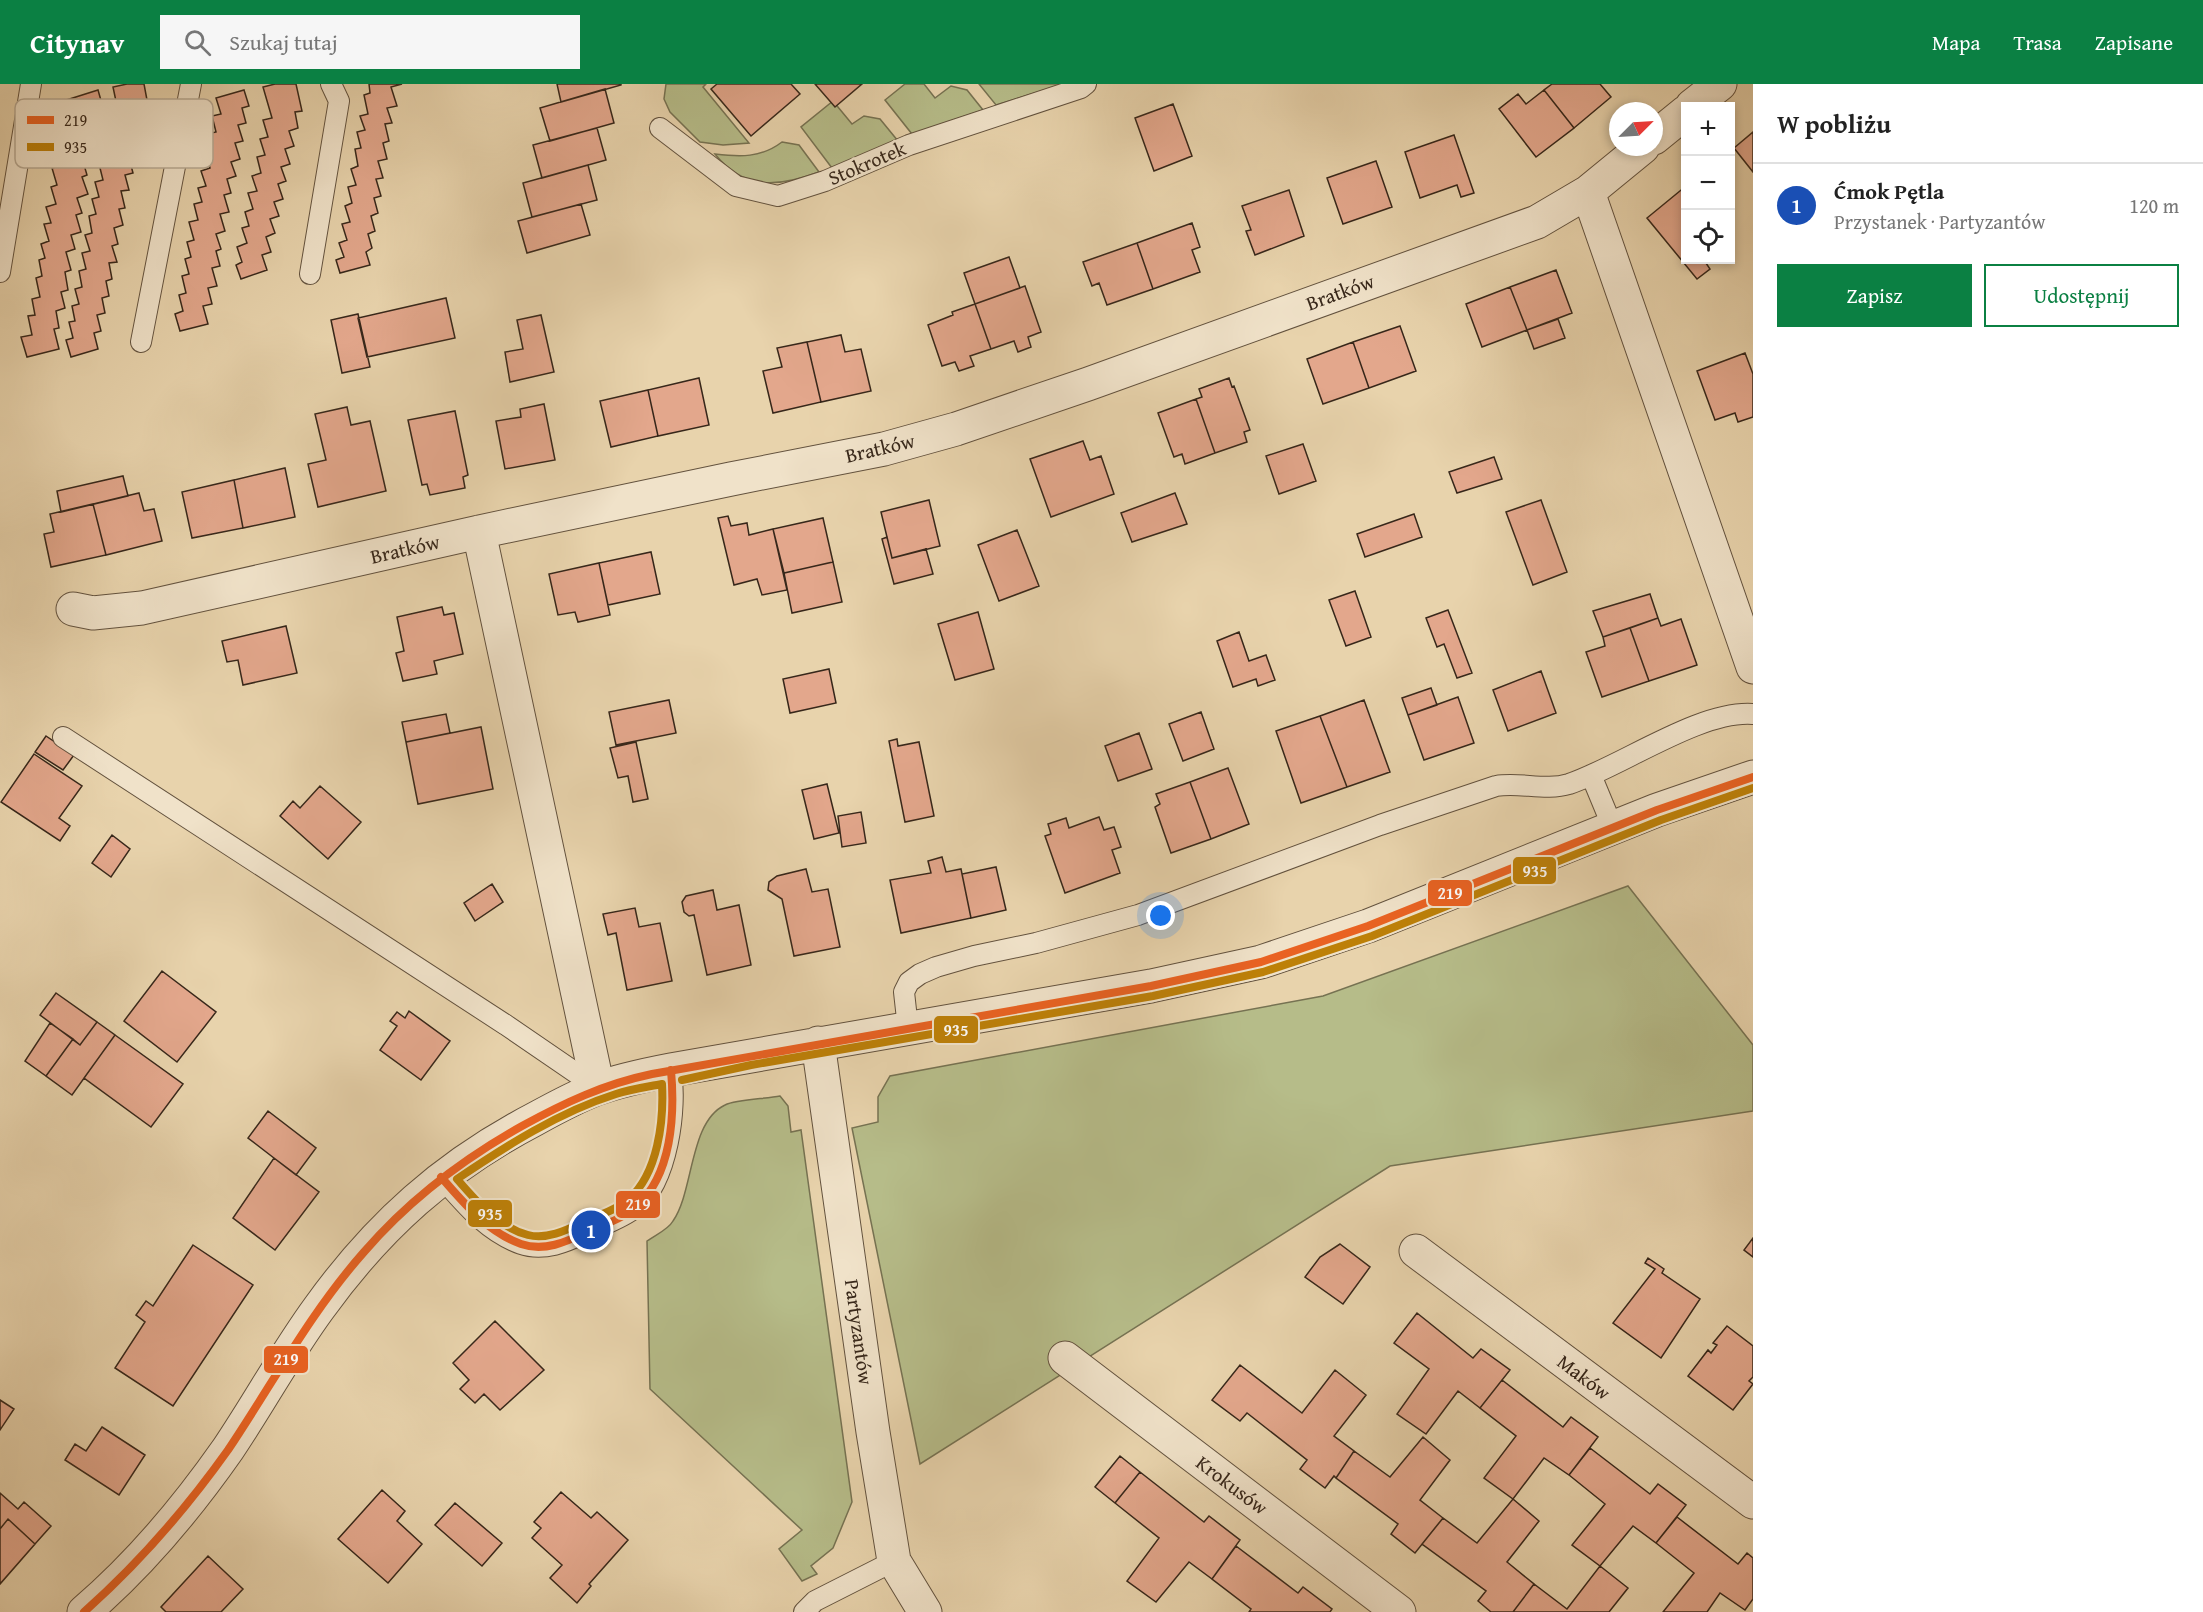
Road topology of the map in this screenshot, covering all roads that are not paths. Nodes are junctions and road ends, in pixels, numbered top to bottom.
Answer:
1 (31, 84) edge
2 (191, 84) edge
3 (331, 84) edge
4 (1086, 84) edge
5 (1720, 84) edge
6 (29, 99) edge
7 (188, 99) edge
8 (1697, 102) edge
9 (1681, 116) edge
10 (660, 128) dead end
11 (1663, 131) edge
12 (1631, 156) edge
13 (17, 168) edge
14 (175, 168) edge
15 (1588, 192) junction
16 (0, 272) edge
17 (310, 274) dead end
18 (141, 342) dead end
19 (479, 532) junction
20 (73, 609) dead end
21 (1753, 667) edge
22 (1753, 714) edge
23 (63, 737) dead end
24 (1591, 775) junction
25 (1753, 777) edge
26 (1613, 828) junction
27 (908, 1028) junction
28 (818, 1043) junction
29 (671, 1070) junction
30 (598, 1089) junction
31 (441, 1177) junction
32 (1416, 1251) dead end
33 (1065, 1358) dead end
34 (1753, 1502) edge
35 (894, 1561) junction
36 (84, 1612) edge
37 (804, 1612) edge
38 (925, 1612) edge
39 (1399, 1612) edge

1 - 6 lane
2 - 7 lane
3 - 17 lane
4 - 10 lane, Stokrotek
5 - 8 street
9 - 11 street
12 - 15 street, Bratków
13 - 16 lane
14 - 18 lane
15 - 19 street, Bratków
15 - 21 street
19 - 20 street, Bratków
19 - 30 street
22 - 24 lane
23 - 30 lane
24 - 26 lane
24 - 27 lane
25 - 26 street
26 - 27 street
27 - 28 street
28 - 29 street
28 - 35 street, Partyzantów
29 - 30 street
29 - 31 lane
30 - 31 street
31 - 36 street
32 - 34 street, Maków
33 - 39 street, Krokusów
35 - 37 lane
35 - 38 street, Partyzantów

